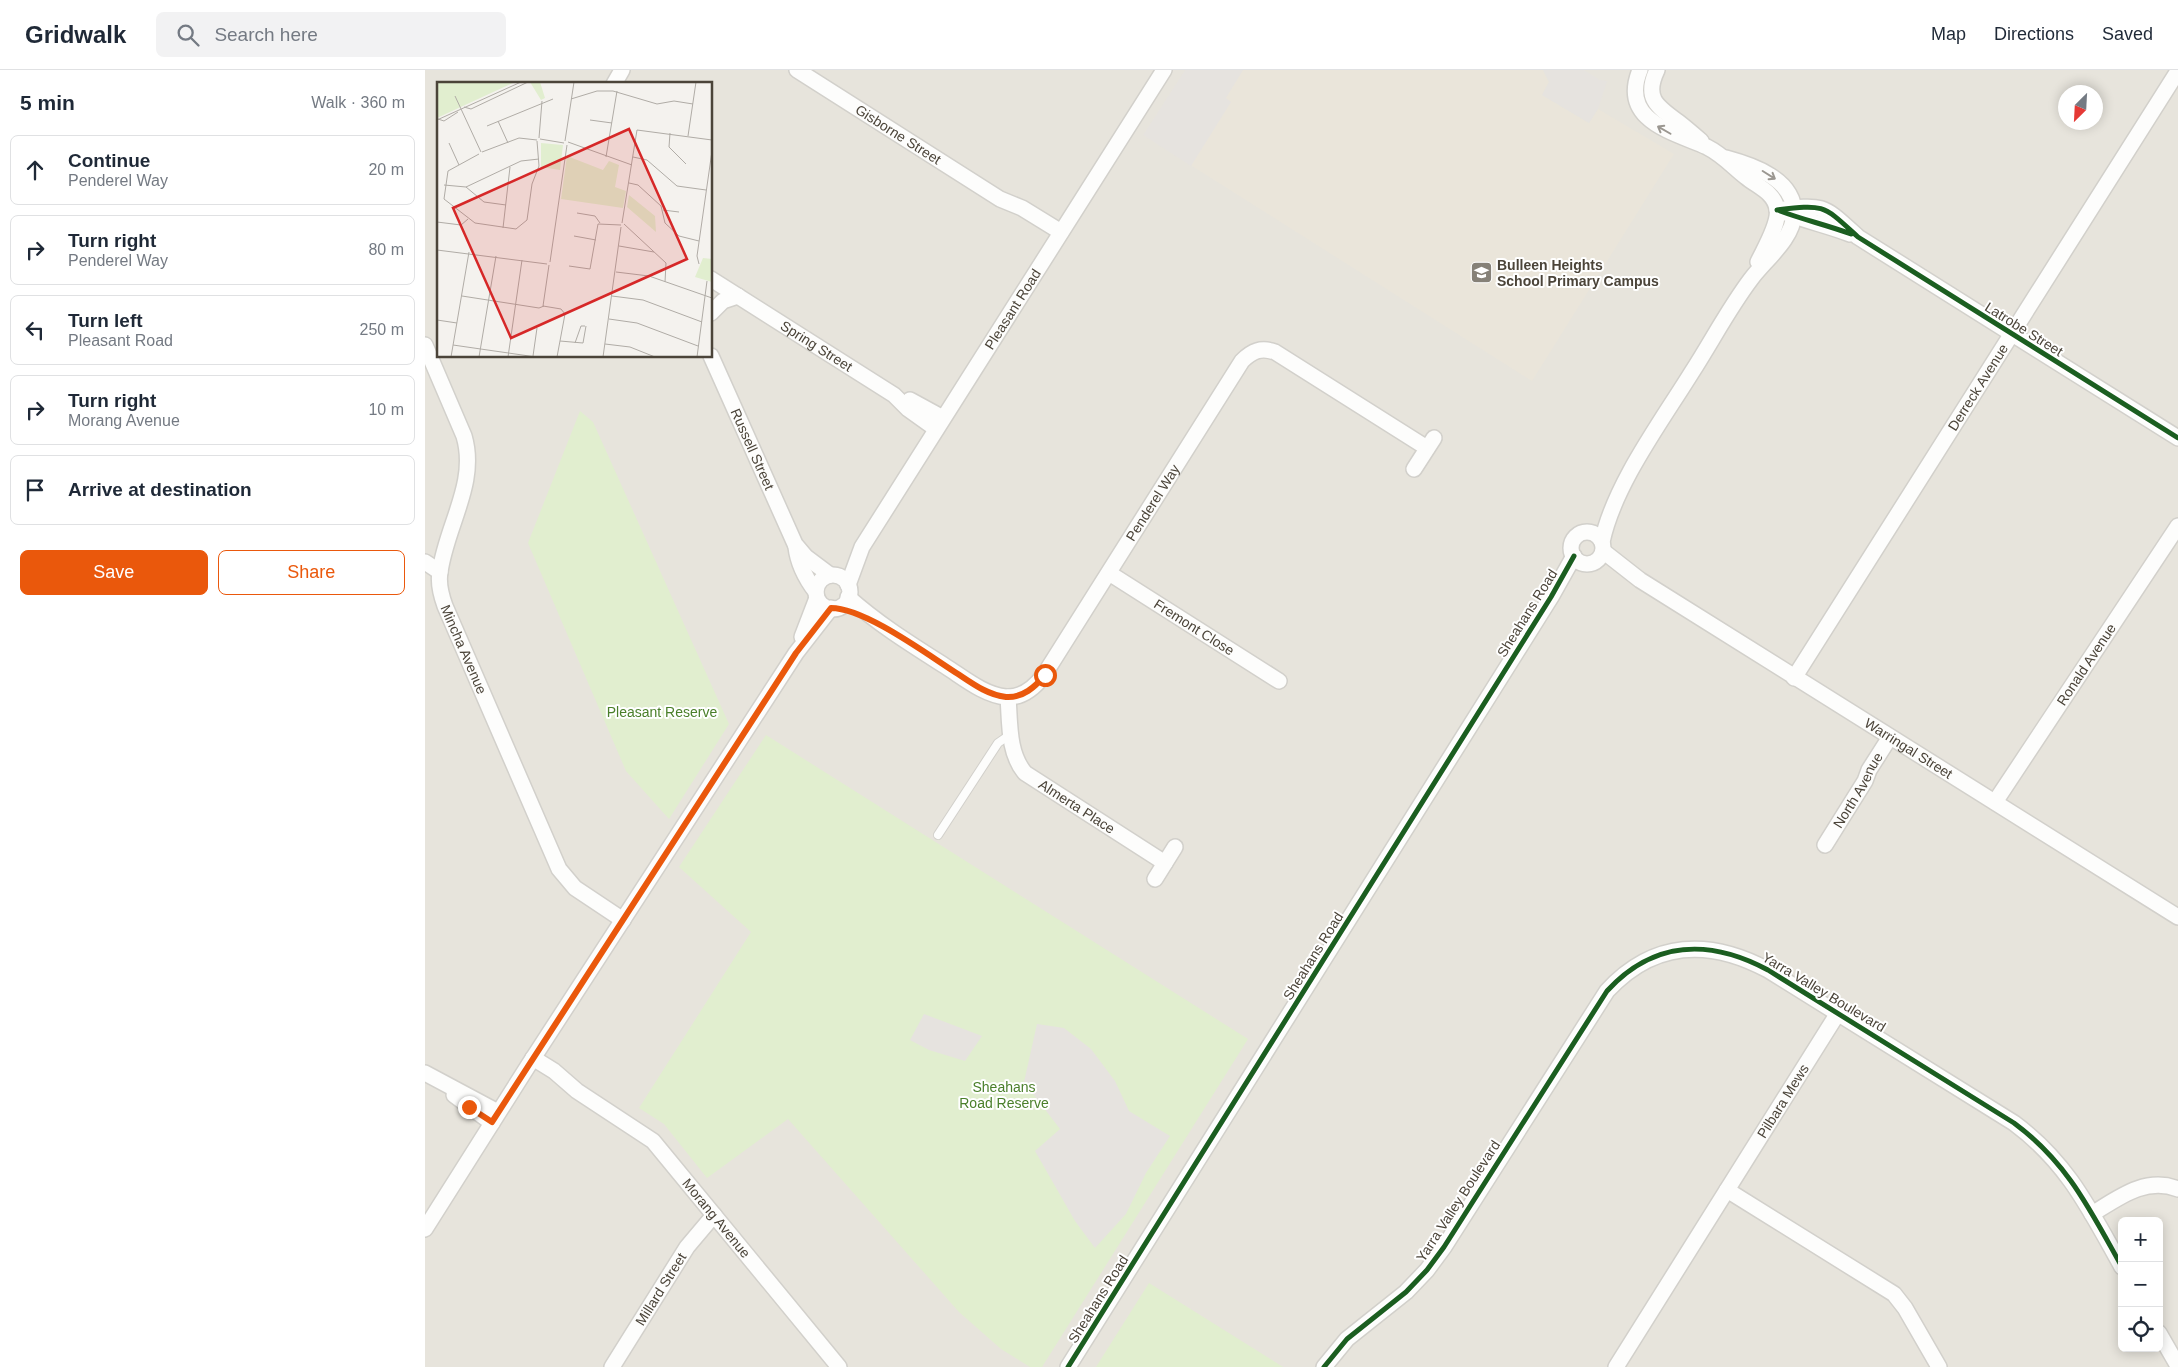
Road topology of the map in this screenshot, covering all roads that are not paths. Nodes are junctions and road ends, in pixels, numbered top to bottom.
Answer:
1 (622, 70) edge
2 (797, 70) edge
3 (1164, 70) edge
4 (1640, 70) edge
5 (1657, 70) edge
6 (2178, 71) edge
7 (615, 82) edge
8 (1707, 147) junction
9 (1726, 158) junction
10 (1777, 210) junction
11 (1794, 212) junction
12 (1058, 236) junction
13 (713, 280) edge
14 (1750, 280) junction
15 (738, 296) junction
16 (713, 311) edge
17 (2011, 334) junction
18 (425, 345) edge
19 (712, 358) edge
20 (940, 423) junction
21 (2178, 438) edge
22 (1414, 469) dead end
23 (2178, 526) edge
24 (795, 544) junction
25 (862, 547) junction
26 (1596, 550) junction
27 (1574, 556) junction
28 (425, 562) edge
29 (440, 572) junction
30 (1109, 573) junction
31 (832, 575) junction
32 (817, 595) junction
33 (1551, 597) junction
34 (841, 600) junction
35 (796, 653) junction
36 (1794, 678) junction
37 (1279, 681) dead end
38 (1008, 697) junction
39 (1011, 734) junction
40 (1890, 737) junction
41 (1995, 802) junction
42 (938, 835) dead end
43 (1825, 845) dead end
44 (1175, 847) dead end
45 (1165, 863) junction
46 (1155, 879) dead end
47 (2178, 917) edge
48 (623, 920) junction
49 (1838, 1013) junction
50 (531, 1062) junction
51 (425, 1073) edge
52 (495, 1117) junction
53 (2178, 1189) edge
54 (1727, 1190) junction
55 (714, 1214) junction
56 (2092, 1214) junction
57 (425, 1229) edge
58 (2119, 1262) edge
59 (2163, 1340) edge
60 (2178, 1366) edge
61 (612, 1367) edge
62 (839, 1367) edge
63 (1068, 1367) edge
64 (1324, 1367) edge
65 (1616, 1367) edge
66 (1939, 1367) edge

1 - 7 street
2 - 12 street, Gisborne Street
3 - 12 street, Pleasant Road
8 -> 4 street
5 - 8 street
6 - 17 street, Derreck Avenue
8 - 9 street
9 - 10 street
9 -> 11 street
10 - 11 street, Latrobe Street
10 - 14 street, Sheahans Road
11 - 14 street, Sheahans Road
11 - 17 street, Latrobe Street
12 - 20 street, Pleasant Road
13 - 15 street, Spring Street
14 - 26 street, Sheahans Road
15 - 16 street
15 - 20 street, Spring Street
17 - 21 street, Latrobe Street
17 - 36 street, Derreck Avenue
18 - 29 street, Mincha Avenue
19 - 24 street, Russell Street
20 - 25 street, Pleasant Road
22 - 30 street, Penderel Way
23 - 41 street, Ronald Avenue
24 - 31 street, Russell Street
24 - 32 street, Russell Street
25 - 31 street, Pleasant Road
25 - 34 street, Pleasant Road
26 - 27 street, Warringal Street
26 - 27 street, Sheahans Road
26 - 33 street, Sheahans Road
26 - 36 street, Warringal Street
27 - 33 street, Sheahans Road
28 - 29 street
29 - 48 street, Mincha Avenue
30 - 37 street, Fremont Close
30 - 38 street, Penderel Way
31 - 32 street, Pleasant Road
31 - 34 street, Russell Street
32 - 34 street
32 - 35 street, Pleasant Road
33 - 63 street, Sheahans Road
34 - 35 street, Pleasant Road
34 - 38 street
35 - 48 street, Pleasant Road
36 - 40 street, Warringal Street
38 - 39 street, Almerta Place
39 - 42 lane
39 - 45 street, Almerta Place
40 - 41 street, Warringal Street
40 - 43 street, North Avenue
41 - 47 street, Warringal Street
44 - 45 street
45 - 46 street
48 - 50 street, Pleasant Road
49 - 54 street, Pilbara Mews
49 - 56 street, Yarra Valley Boulevard
49 - 64 street, Yarra Valley Boulevard
50 - 52 street, Pleasant Road
50 - 55 street, Morang Avenue
51 - 52 street
52 - 57 street, Pleasant Road
53 - 56 street
54 - 65 street, Pilbara Mews
54 - 66 street
55 - 61 street, Millard Street
55 - 62 street, Morang Avenue
56 - 58 street, Yarra Valley Boulevard
59 - 60 street

